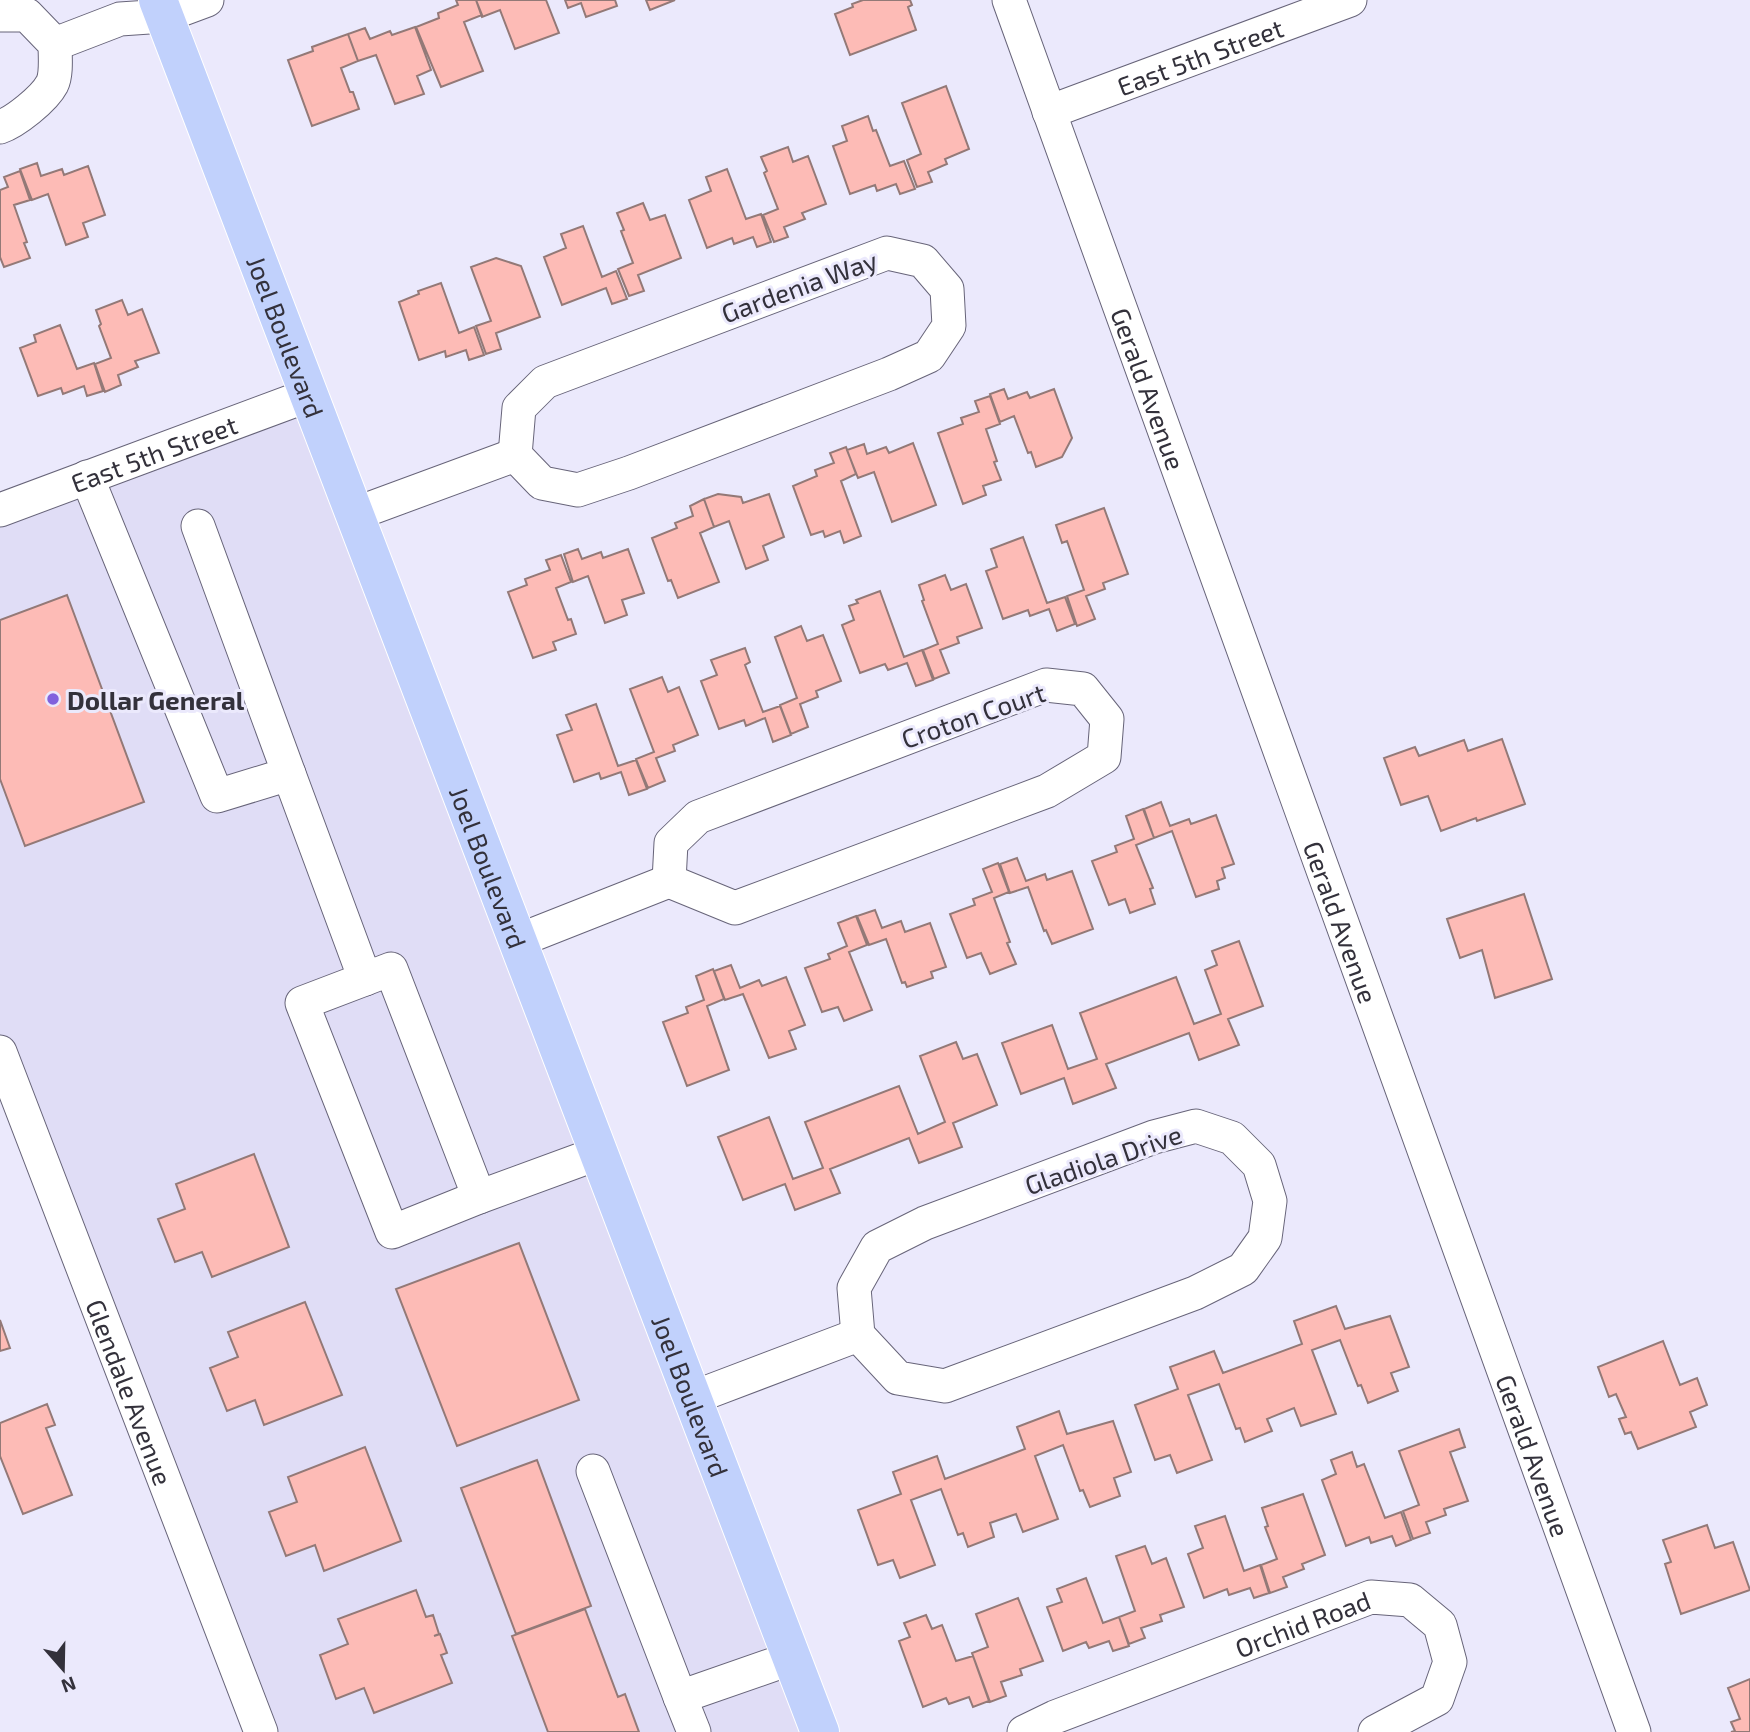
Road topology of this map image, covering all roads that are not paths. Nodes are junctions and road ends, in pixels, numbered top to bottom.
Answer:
1 (207, 0) edge
2 (1009, 0) edge
3 (1350, 0) edge
4 (161, 8) edge
5 (0, 15) edge
6 (55, 44) junction
7 (1049, 111) junction
8 (0, 127) edge
9 (309, 395) junction
10 (515, 455) junction
11 (87, 477) junction
12 (0, 510) edge
13 (355, 514) junction
14 (198, 526) dead end
15 (289, 774) junction
16 (669, 881) junction
17 (517, 941) junction
18 (365, 979) junction
19 (0, 1052) edge
20 (599, 1153) junction
21 (479, 1197) junction
22 (858, 1335) junction
23 (692, 1398) junction
24 (593, 1471) dead end
25 (792, 1658) junction
26 (680, 1697) junction
27 (261, 1732) edge
28 (694, 1732) edge
29 (820, 1732) edge
30 (1024, 1732) edge
31 (1375, 1732) edge
32 (1634, 1732) edge

1 - 4 street
2 - 7 street, Gerald Avenue
3 - 7 street, East 5th Street
4 - 6 street
4 - 9 main road, Joel Boulevard
5 - 6 street
6 - 8 street
7 - 32 street, Gerald Avenue
9 - 11 street, East 5th Street
9 - 13 main road, Joel Boulevard
10 - 10 street, Gardenia Way
10 - 13 street
11 - 12 street, East 5th Street
11 - 15 street
13 - 17 main road, Joel Boulevard
14 - 15 street
15 - 18 street
16 - 16 street, Croton Court
16 - 17 street
17 - 20 main road, Joel Boulevard
18 - 21 street
18 - 21 street
19 - 27 street, Glendale Avenue
20 - 21 street
20 - 23 main road, Joel Boulevard
22 - 22 street, Gladiola Drive
22 - 23 street
23 - 25 main road, Joel Boulevard
24 - 26 street
25 - 26 street
25 - 29 main road, Joel Boulevard
26 - 28 street
30 - 31 street, Orchid Road

